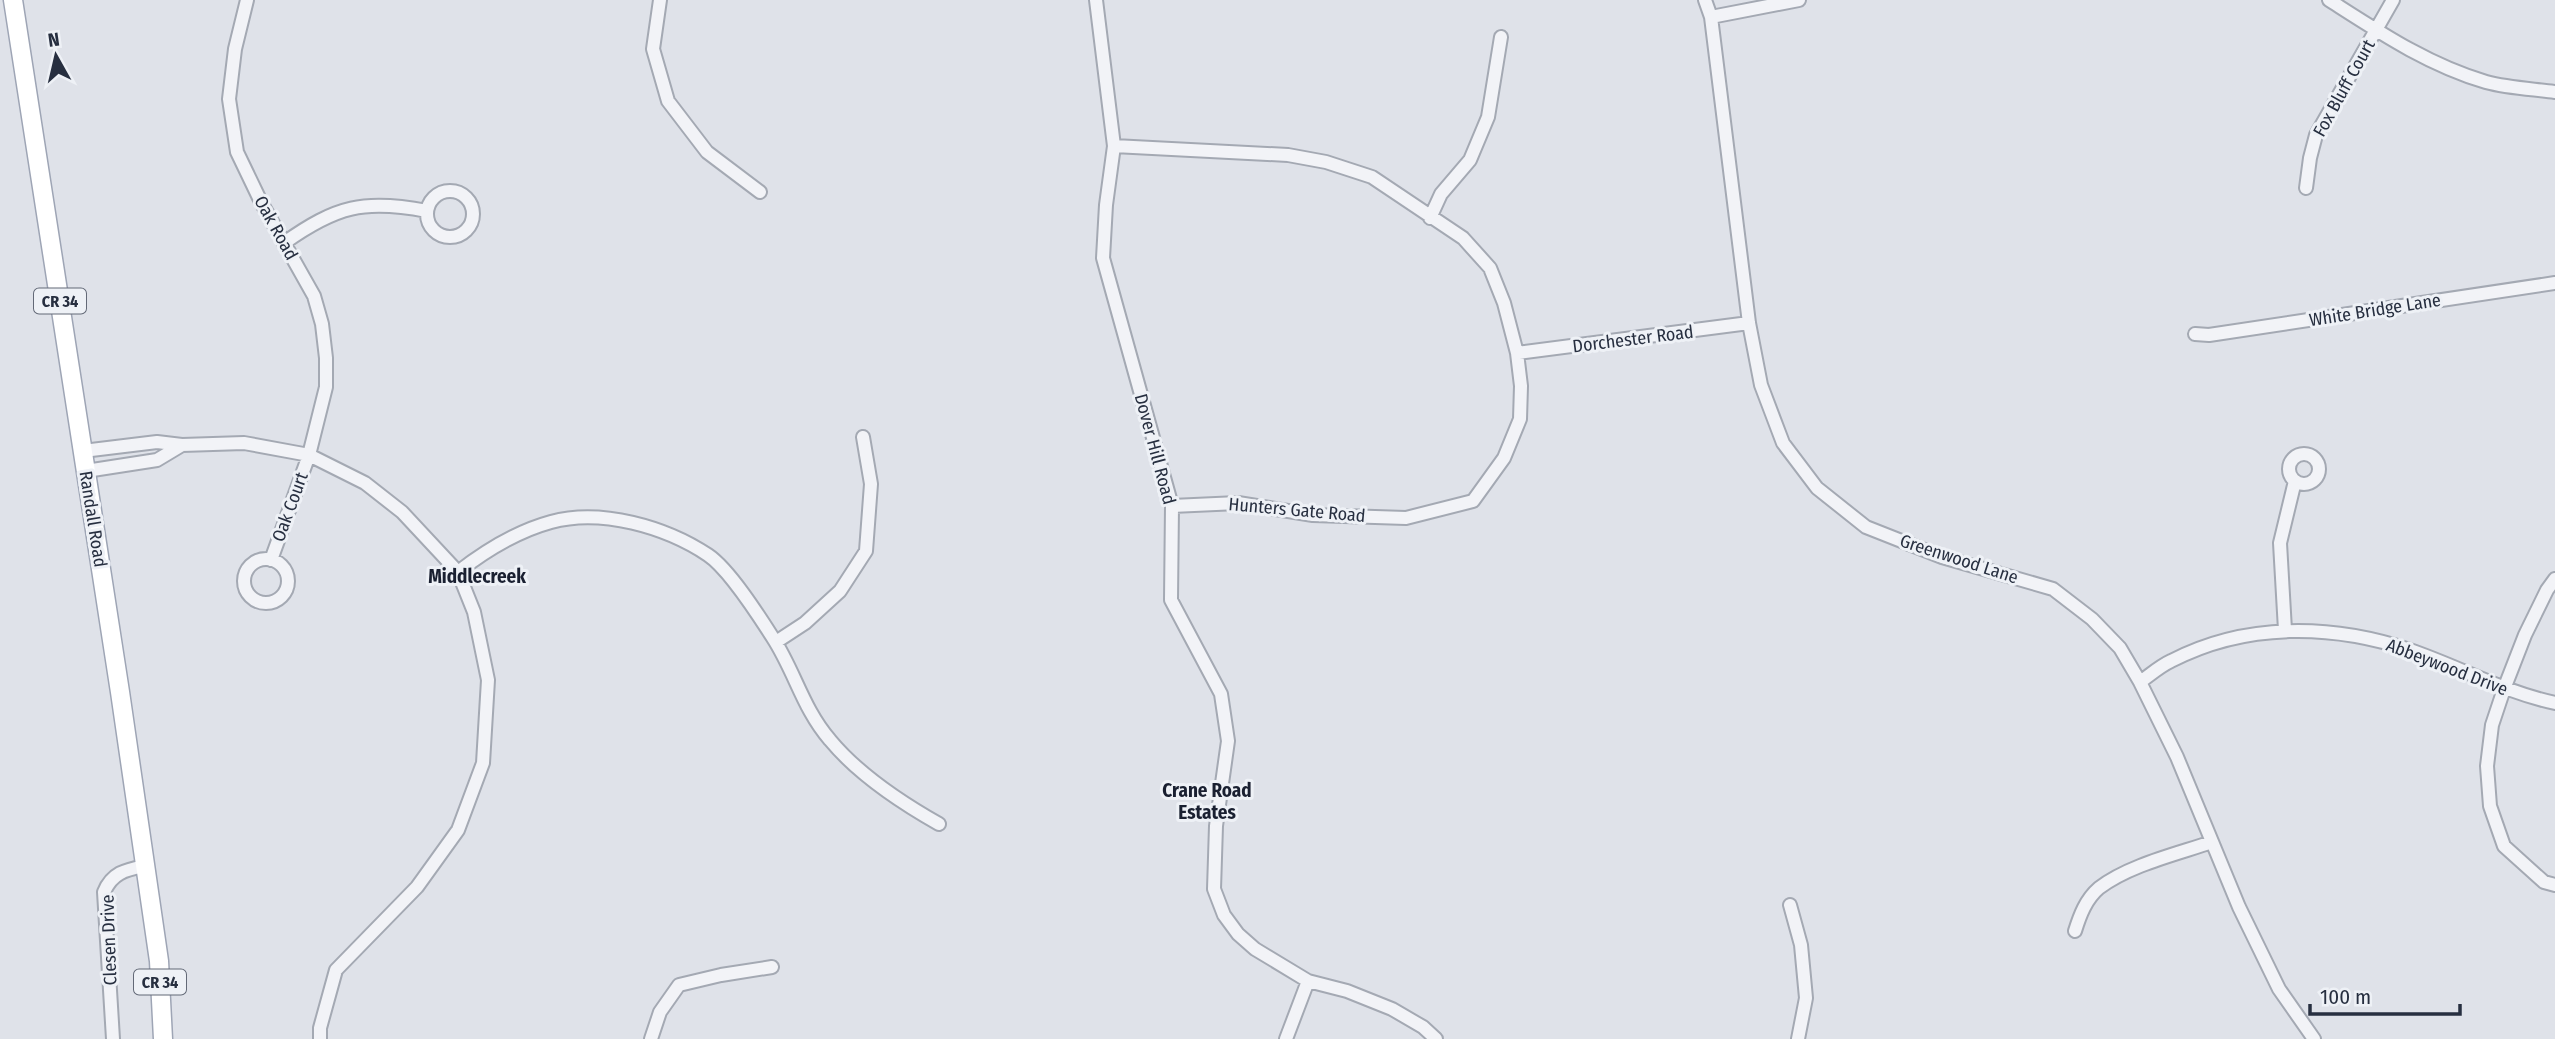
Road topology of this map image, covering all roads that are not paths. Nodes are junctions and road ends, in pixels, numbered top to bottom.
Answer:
1 (13, 0) edge
2 (247, 0) edge
3 (660, 0) edge
4 (1096, 0) edge
5 (1705, 0) edge
6 (1799, 0) edge
7 (2329, 0) edge
8 (2393, 0) edge
9 (1711, 17) junction
10 (2376, 30) junction
11 (1501, 37) dead end
12 (2555, 92) edge
13 (1114, 146) junction
14 (2306, 188) dead end
15 (760, 192) dead end
16 (427, 211) dead end
17 (1430, 218) junction
18 (284, 243) junction
19 (2555, 282) edge
20 (1749, 323) junction
21 (2195, 334) dead end
22 (1517, 353) junction
23 (863, 437) dead end
24 (182, 445) junction
25 (83, 451) junction
26 (309, 456) junction
27 (86, 471) junction
28 (2295, 481) dead end
29 (1172, 506) junction
30 (271, 559) dead end
31 (458, 572) junction
32 (2555, 579) edge
33 (2285, 630) junction
34 (776, 642) junction
35 (2140, 682) junction
36 (2504, 688) junction
37 (2555, 703) edge
38 (939, 824) dead end
39 (2212, 842) junction
40 (144, 866) junction
41 (2555, 885) edge
42 (1790, 905) dead end
43 (2075, 931) dead end
44 (772, 967) dead end
45 (1308, 981) junction
46 (113, 1039) edge
47 (163, 1039) edge
48 (320, 1039) edge
49 (652, 1039) edge
50 (1286, 1039) edge
51 (1436, 1039) edge
52 (1798, 1039) edge
53 (2314, 1039) edge

1 - 25 main road, Randall Road / CR 34
2 - 18 street, Oak Road
3 - 15 street
4 - 13 street, Dover Hill Road
5 - 9 street, Greenwood Lane
6 - 9 street
7 - 10 street
8 - 10 street, Fox Bluff Court
9 - 20 street, Greenwood Lane
10 - 12 street
10 - 14 street, Fox Bluff Court
11 - 17 street
13 - 17 street, Hunters Gate Road
13 - 29 street, Dover Hill Road
16 - 18 street
17 - 22 street, Hunters Gate Road
18 - 26 street, Oak Road
19 - 21 street, White Bridge Lane
20 - 22 street, Dorchester Road
20 - 35 street, Greenwood Lane
22 - 29 street, Hunters Gate Road
23 - 34 street
24 - 25 street
24 - 26 street
24 - 27 street
25 - 27 main road, Randall Road / CR 34
26 - 30 street, Oak Court
26 - 31 street
27 - 40 main road, Randall Road / CR 34
28 - 33 street
29 - 45 street, Dover Hill Road
31 - 34 street
31 - 48 street
32 - 36 street
33 - 35 street, Abbeywood Drive
33 - 36 street, Abbeywood Drive
34 - 38 street
35 - 39 street, Greenwood Lane
36 - 37 street, Abbeywood Drive
36 - 41 street
39 - 43 street
39 - 53 street, Greenwood Lane
40 - 46 street, Clesen Drive
40 - 47 main road, Randall Road / CR 34
42 - 52 street
44 - 49 street
45 - 50 street
45 - 51 street, Dover Hill Road

